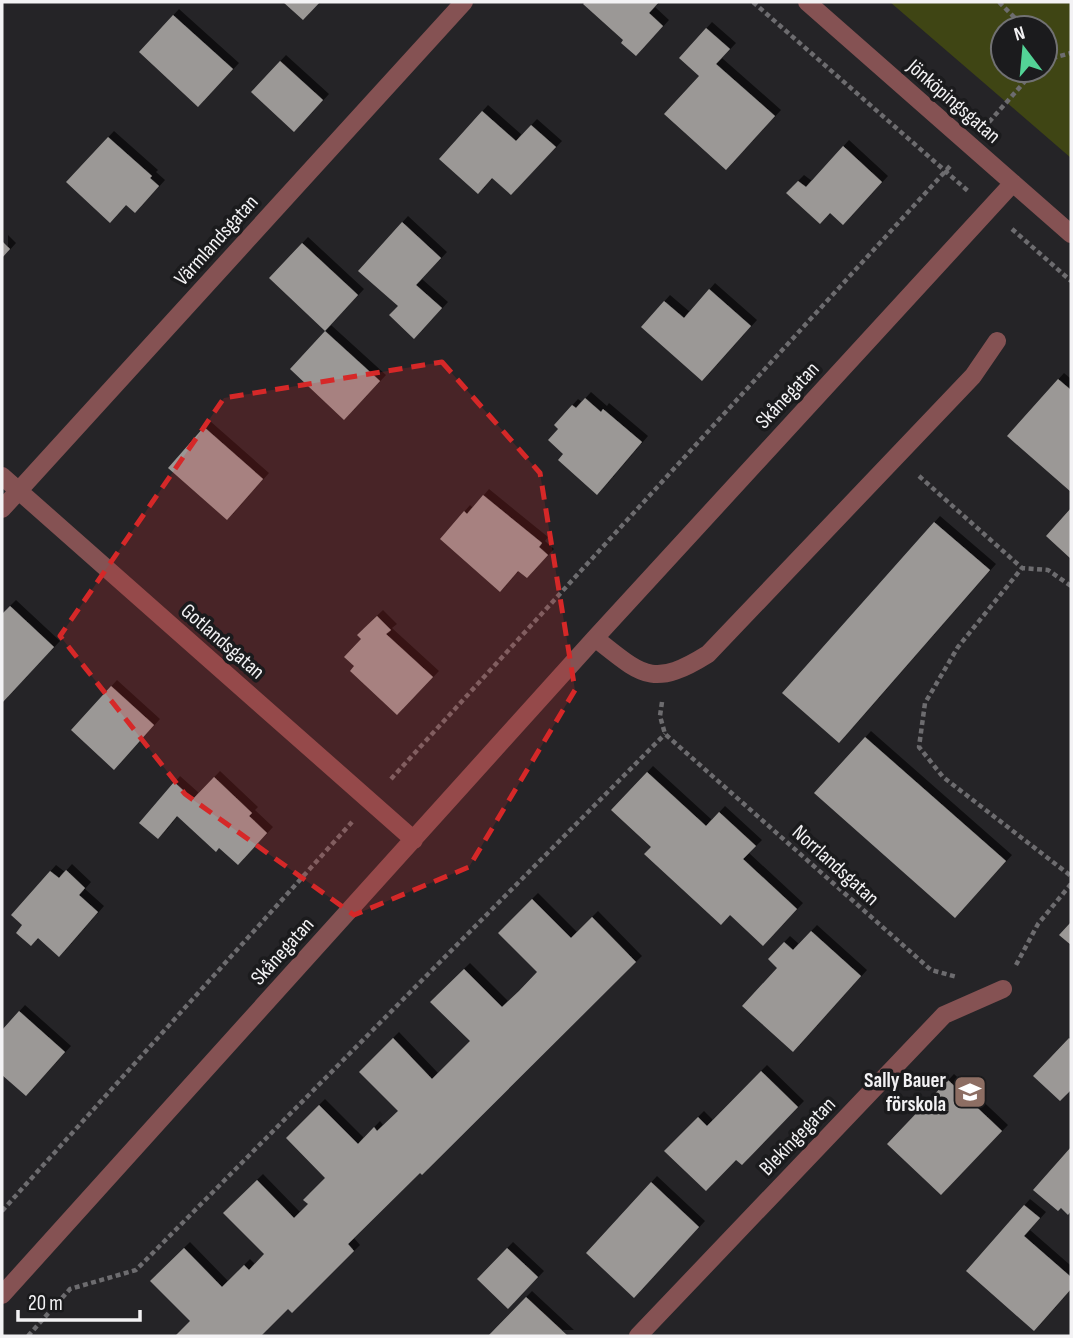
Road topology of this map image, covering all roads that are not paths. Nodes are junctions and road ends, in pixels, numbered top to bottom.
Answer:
1 (464, 2) edge
2 (807, 2) edge
3 (1013, 183) junction
4 (1071, 234) edge
5 (996, 341) dead end
6 (2, 477) edge
7 (18, 491) junction
8 (2, 509) edge
9 (595, 638) junction
10 (414, 840) junction
11 (1003, 989) road end
12 (2, 1294) edge
13 (638, 1336) edge

1 - 7 street, Värmlandsgatan
2 - 3 street, Jönköpingsgatan
3 - 4 street, Jönköpingsgatan
3 - 9 street, Skånegatan
5 - 9 street
6 - 7 street, Gotlandsgatan
7 - 8 street, Värmlandsgatan
7 - 10 street, Gotlandsgatan
9 - 10 street, Skånegatan
10 - 12 street, Skånegatan
11 - 13 street, Blekingegatan

